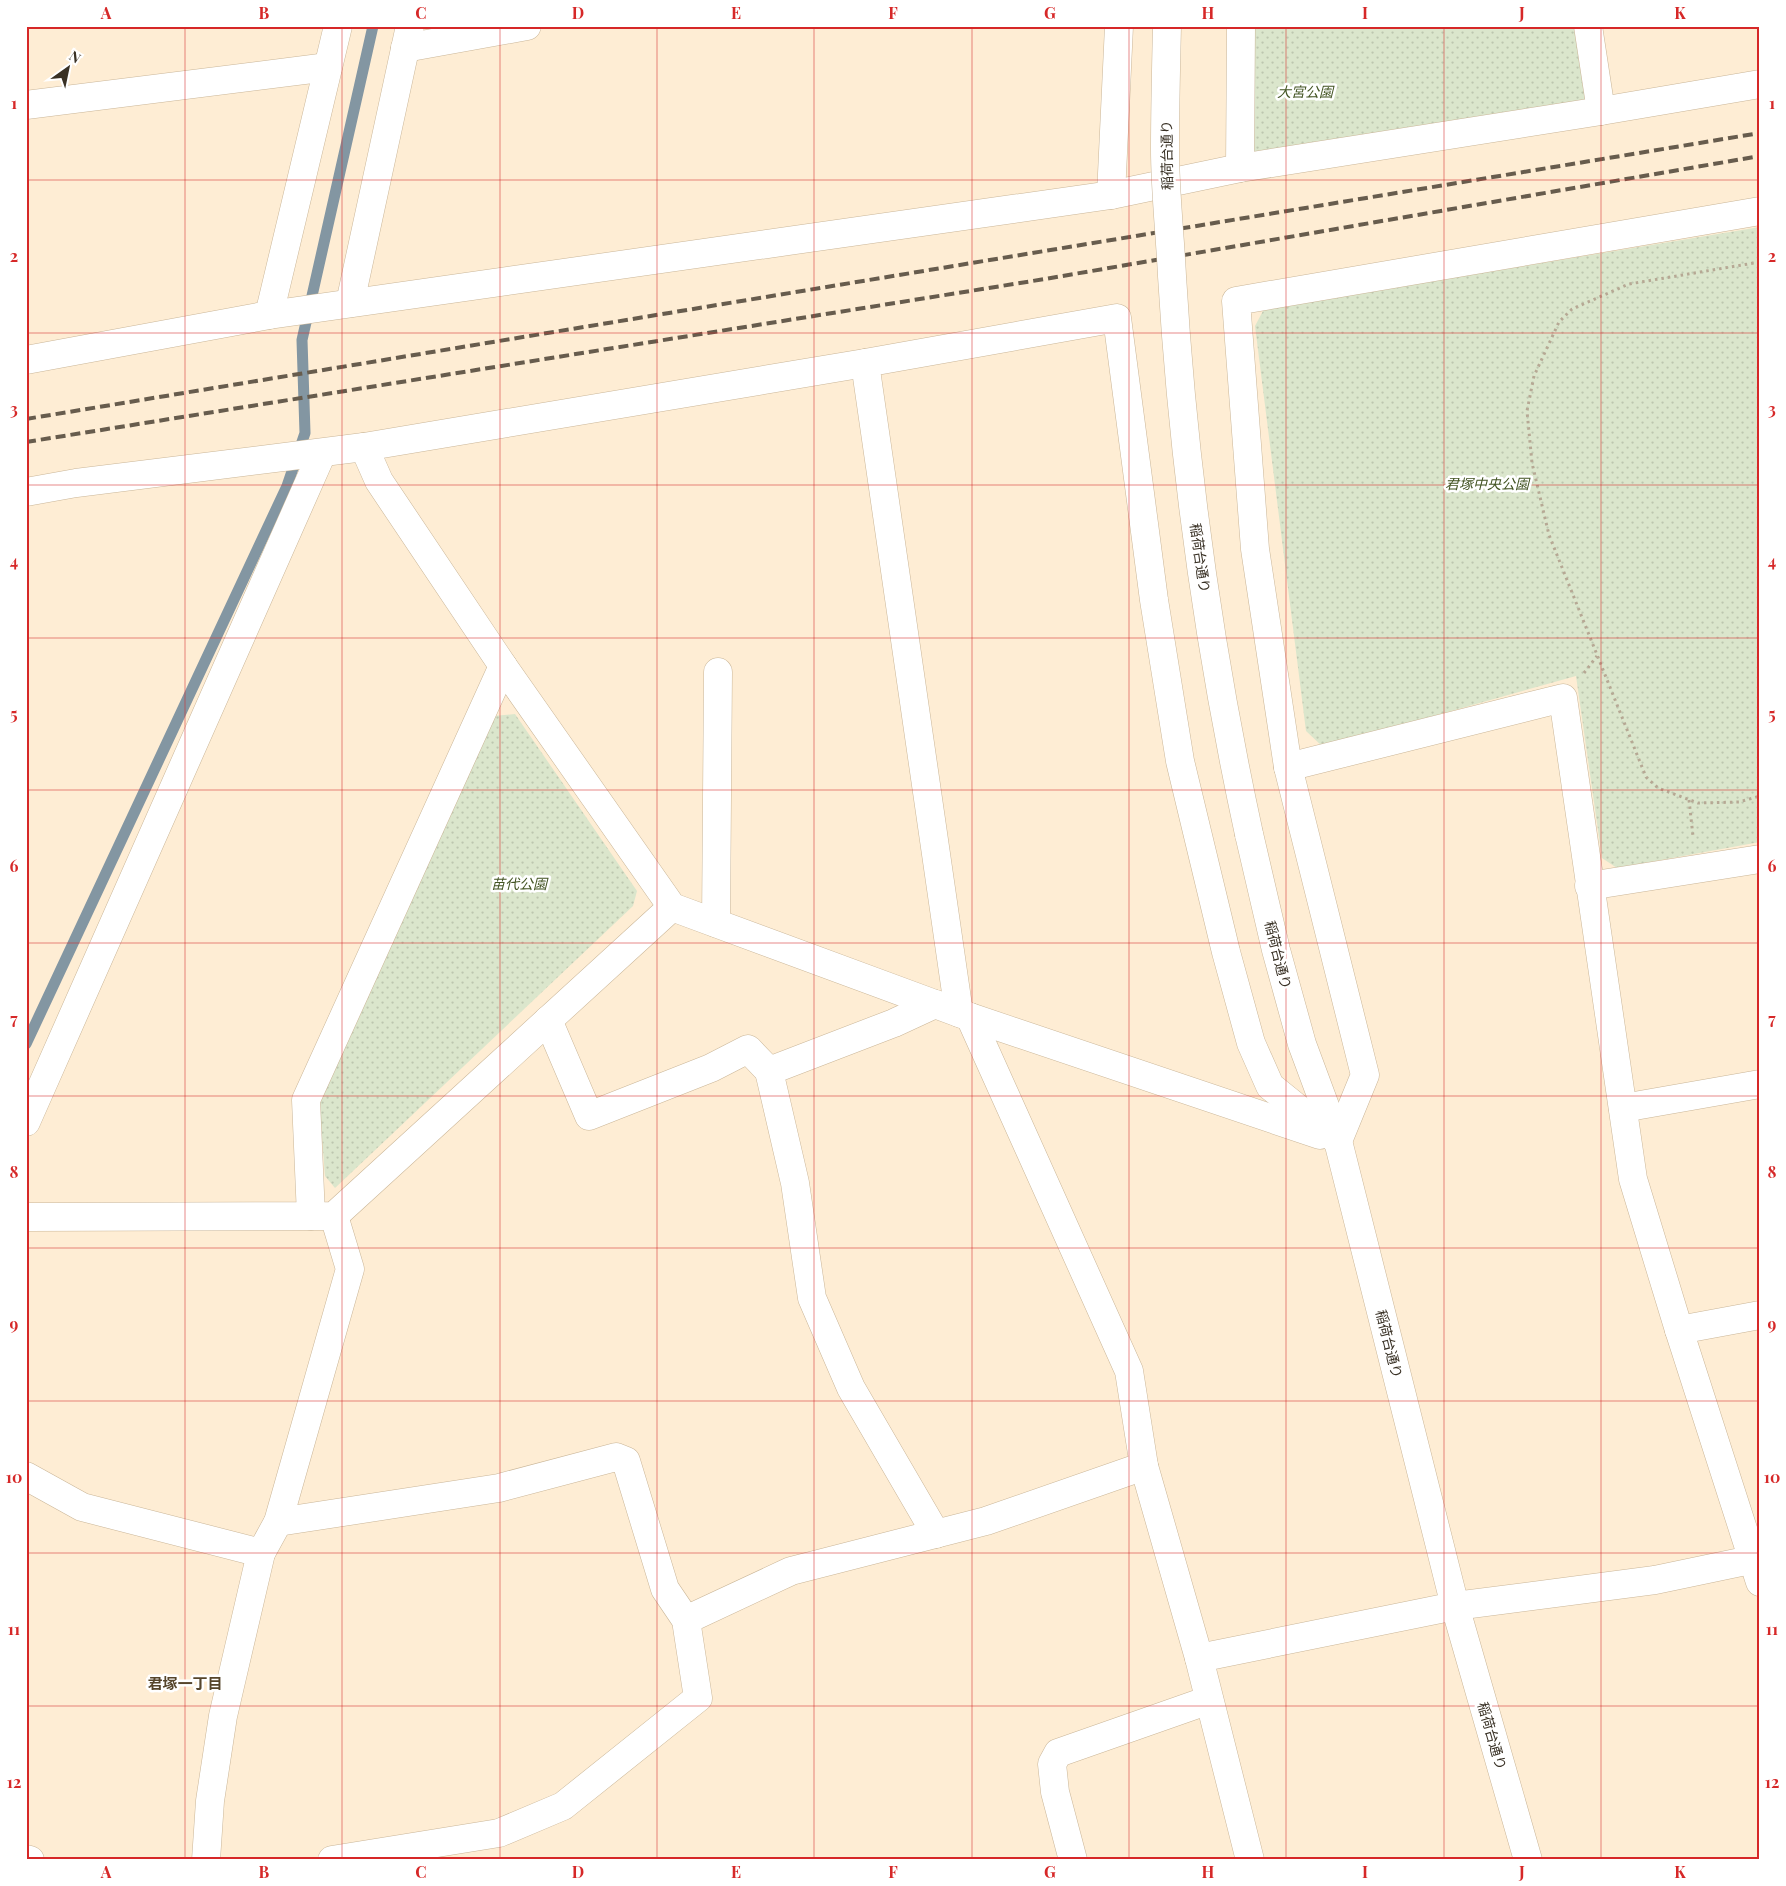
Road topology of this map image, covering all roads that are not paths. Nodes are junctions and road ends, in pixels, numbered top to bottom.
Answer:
1 (338, 26) edge
2 (527, 26) edge
3 (1119, 26) edge
4 (1167, 26) edge
5 (1241, 26) edge
6 (1588, 26) edge
7 (407, 37) edge
8 (328, 67) junction
9 (1760, 84) edge
10 (26, 105) edge
11 (1601, 111) junction
12 (1240, 168) junction
13 (1111, 195) junction
14 (1760, 211) edge
15 (350, 303) junction
16 (269, 315) junction
17 (26, 360) edge
18 (866, 363) junction
19 (364, 447) junction
20 (322, 452) junction
21 (26, 492) edge
22 (503, 666) junction
23 (718, 672) dead end
24 (1288, 767) junction
25 (1760, 859) edge
26 (1589, 886) junction
27 (672, 907) junction
28 (716, 923) junction
29 (954, 1011) junction
30 (548, 1020) junction
31 (769, 1071) junction
32 (1760, 1084) edge
33 (1623, 1108) junction
34 (26, 1122) edge
35 (1338, 1141) junction
36 (26, 1216) edge
37 (323, 1216) junction
38 (1760, 1315) edge
39 (1679, 1330) junction
40 (1144, 1466) junction
41 (26, 1476) edge
42 (278, 1522) junction
43 (936, 1534) junction
44 (262, 1553) junction
45 (1758, 1567) edge
46 (1455, 1606) junction
47 (686, 1620) junction
48 (1199, 1658) junction
49 (1209, 1700) junction
50 (26, 1859) edge
51 (30, 1860) edge
52 (206, 1860) edge
53 (332, 1860) edge
54 (1073, 1860) edge
55 (1250, 1860) edge
56 (1528, 1860) edge

1 - 8 street
2 - 7 street
3 - 13 street
4 - 35 street, 稲荷台通り, bridge
5 - 12 street
6 - 11 street
7 - 15 street
8 - 10 street
8 - 16 street
9 - 11 street
11 - 12 street
12 - 13 street
13 - 15 street
14 - 24 street
15 - 16 street
16 - 17 street
18 - 19 street
18 - 29 street
18 - 35 street
19 - 20 street
19 - 22 street
20 - 21 street
20 - 34 street
22 - 27 street
22 - 37 street
23 - 28 street
24 - 26 street
24 - 35 street
25 - 26 street
26 - 33 street
27 - 28 street
27 - 30 street
28 - 29 street
29 - 31 street
29 - 35 street
29 - 40 street
30 - 31 street
30 - 37 street
31 - 43 street
32 - 33 street
33 - 39 street
35 - 46 street, 稲荷台通り
36 - 37 street
37 - 42 street
38 - 39 street
39 - 45 street
40 - 43 street
40 - 48 street
41 - 44 street
42 - 44 street
42 - 47 street
43 - 47 street
44 - 52 street
45 - 46 street
46 - 48 street
46 - 56 street, 稲荷台通り
47 - 53 street
48 - 49 street
49 - 54 street
49 - 55 street
50 - 51 street

